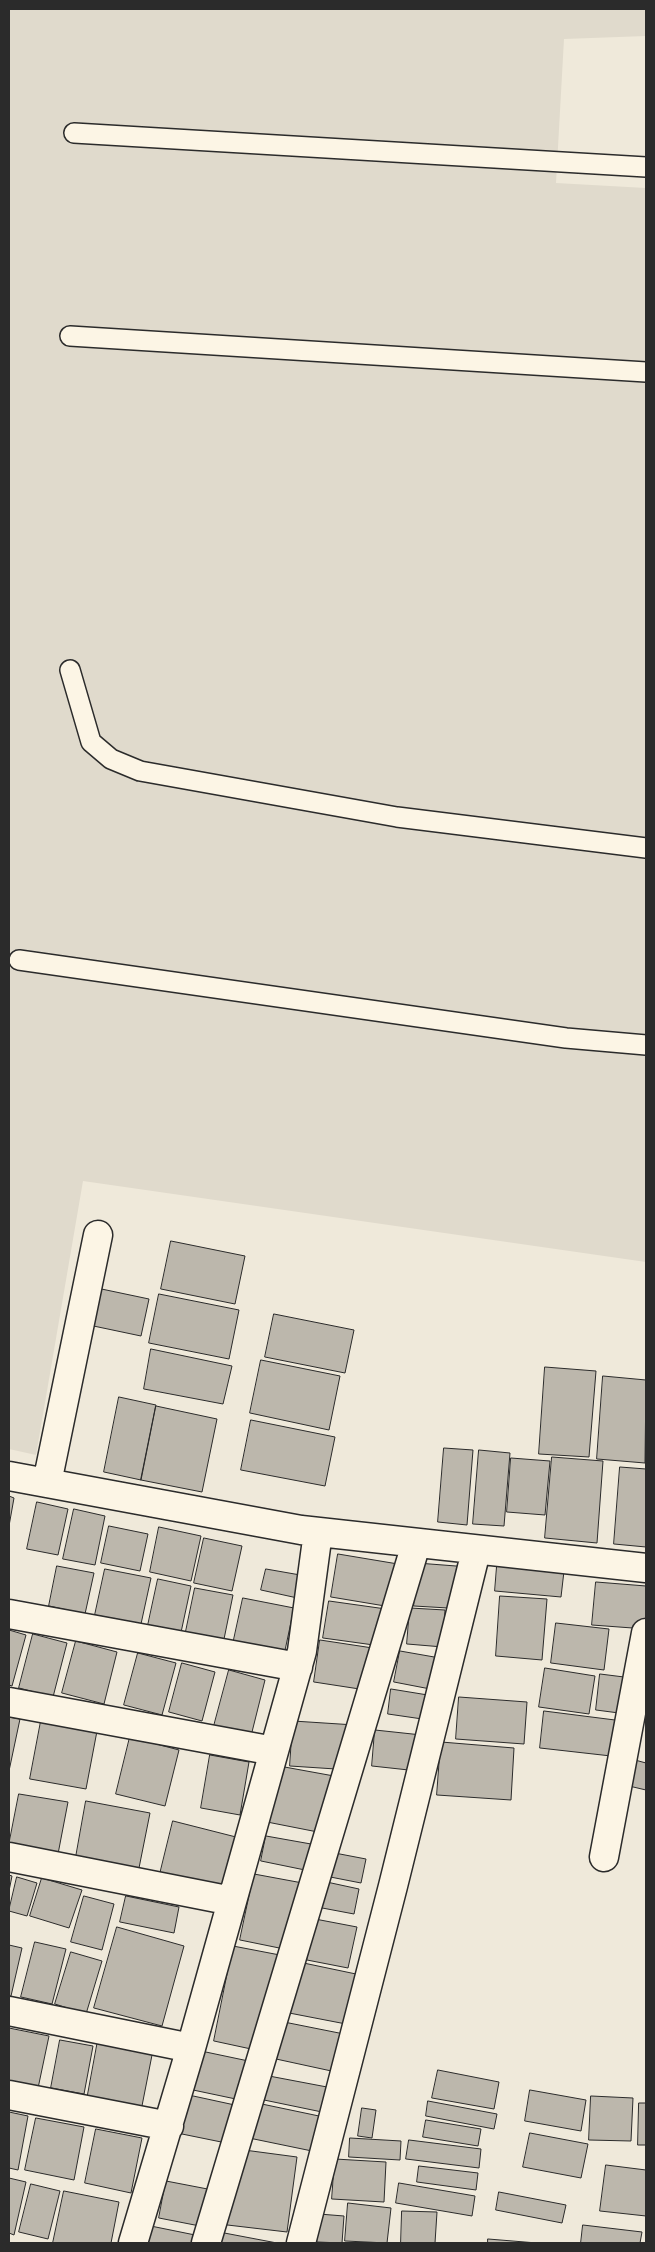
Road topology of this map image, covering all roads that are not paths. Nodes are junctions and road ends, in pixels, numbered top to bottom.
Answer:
1 (74, 133) dead end
2 (646, 167) edge
3 (70, 336) dead end
4 (646, 372) edge
5 (70, 670) dead end
6 (646, 848) edge
7 (19, 960) dead end
8 (646, 1045) edge
9 (98, 1235) dead end
10 (9, 1476) edge
11 (47, 1483) junction
12 (318, 1532) junction
13 (416, 1544) junction
14 (476, 1550) junction
15 (646, 1568) edge
16 (9, 1614) edge
17 (646, 1633) edge
18 (298, 1666) junction
19 (9, 1702) edge
20 (274, 1751) junction
21 (9, 1857) edge
22 (604, 1857) dead end
23 (232, 1900) junction
24 (9, 2012) edge
25 (191, 2048) junction
26 (9, 2095) edge
27 (169, 2126) junction
28 (133, 2243) edge
29 (206, 2243) edge
30 (302, 2243) edge

1 - 2 lane
3 - 4 lane
5 - 6 lane
7 - 8 lane
9 - 11 street
10 - 11 street
11 - 12 street
12 - 13 street
12 - 18 street
13 - 14 street
13 - 29 street
14 - 15 street
14 - 30 street
16 - 18 street
17 - 22 street
18 - 20 street
19 - 20 street
20 - 23 street
21 - 23 street
23 - 25 street
24 - 25 street
25 - 27 street
26 - 27 street
27 - 28 street

